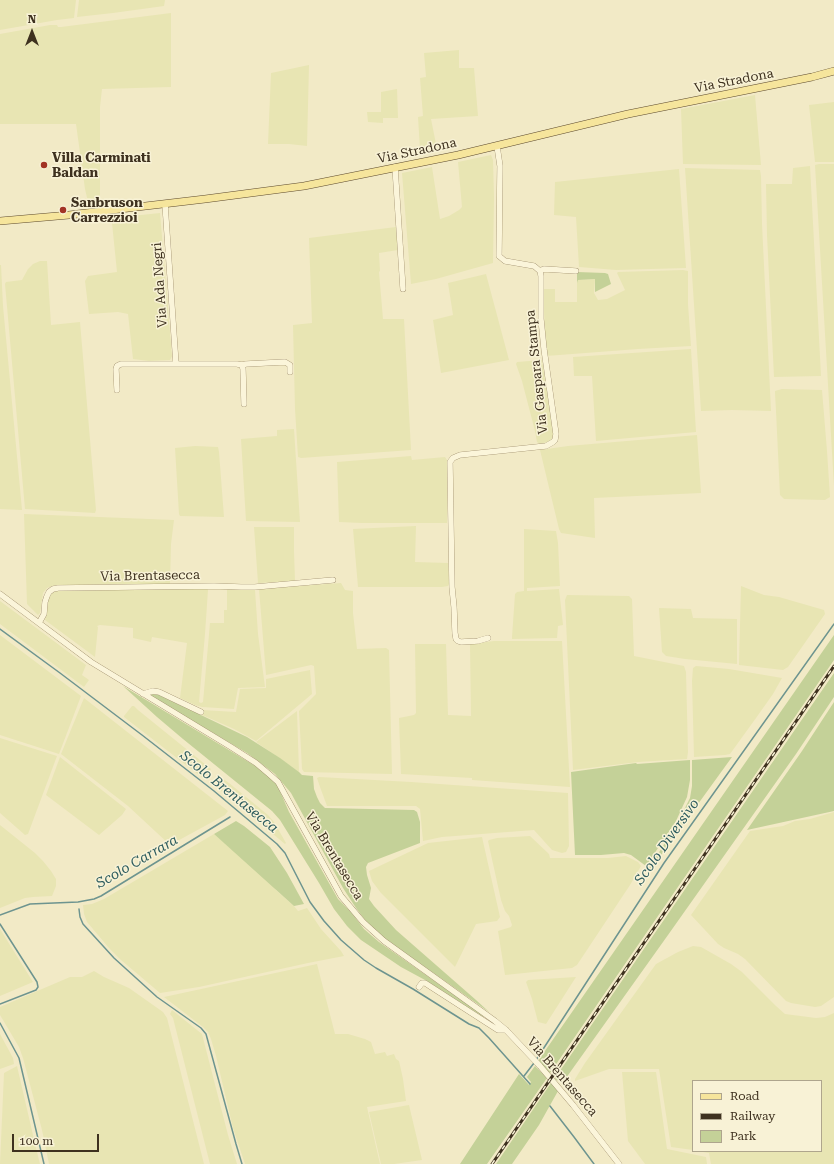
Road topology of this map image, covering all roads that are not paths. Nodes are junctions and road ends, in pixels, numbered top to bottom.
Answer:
1 (834, 72) edge
2 (497, 146) junction
3 (395, 167) junction
4 (164, 204) junction
5 (0, 221) edge
6 (540, 270) junction
7 (576, 271) dead end
8 (403, 290) dead end
9 (176, 364) junction
10 (242, 365) junction
11 (290, 372) dead end
12 (117, 390) dead end
13 (244, 404) dead end
14 (333, 580) dead end
15 (0, 594) edge
16 (39, 623) junction
17 (488, 638) dead end
18 (143, 694) junction
19 (201, 712) dead end
20 (420, 987) dead end
21 (506, 1030) junction
22 (619, 1164) edge

1 - 2 main road, Via Stradona
2 - 3 main road, Via Stradona
2 - 6 street
3 - 4 main road, Via Stradona
3 - 8 street
4 - 5 main road, Via Stradona
4 - 9 street, Via Ada Negri
6 - 7 street
6 - 17 street, Via Gaspara Stampa
9 - 10 street
9 - 12 street
10 - 11 street
10 - 13 street
14 - 16 street, Via Brentasecca
15 - 16 street, Via Brentasecca
16 - 18 street, Via Brentasecca
18 - 19 street
18 - 21 street, Via Brentasecca
20 - 21 street
21 - 22 street, Via Brentasecca

